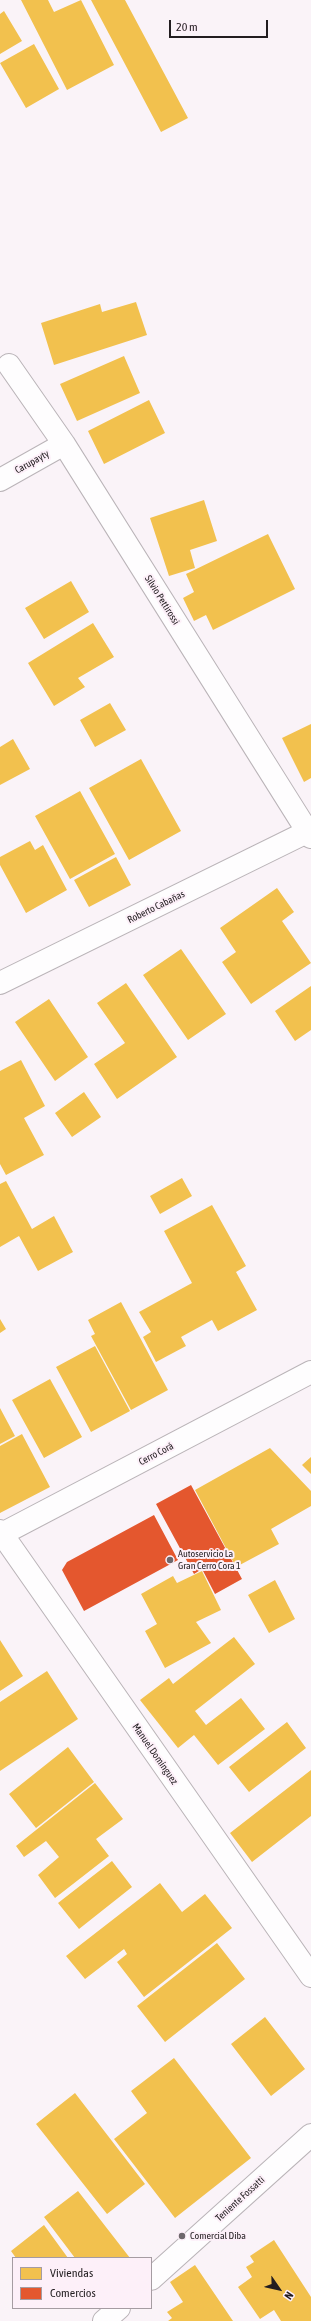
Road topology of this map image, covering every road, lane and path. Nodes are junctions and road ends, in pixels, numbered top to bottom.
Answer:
1 (9, 365) dead end
2 (64, 444) junction
3 (0, 480) edge
4 (310, 833) edge
5 (0, 983) edge
6 (311, 1372) edge
7 (1, 1534) edge
8 (311, 1976) edge
9 (311, 2135) edge
10 (152, 2278) edge
11 (118, 2309) edge
12 (104, 2321) edge

1 - 2 street, Silvio Pettirossi
2 - 3 street, Carupayty
2 - 4 street, Silvio Pettirossi
4 - 5 street, Roberto Cabañas
6 - 7 street, Cerro Corá
7 - 8 street, Manuel Domínguez
9 - 10 street, Teniente Fossatti
11 - 12 street

